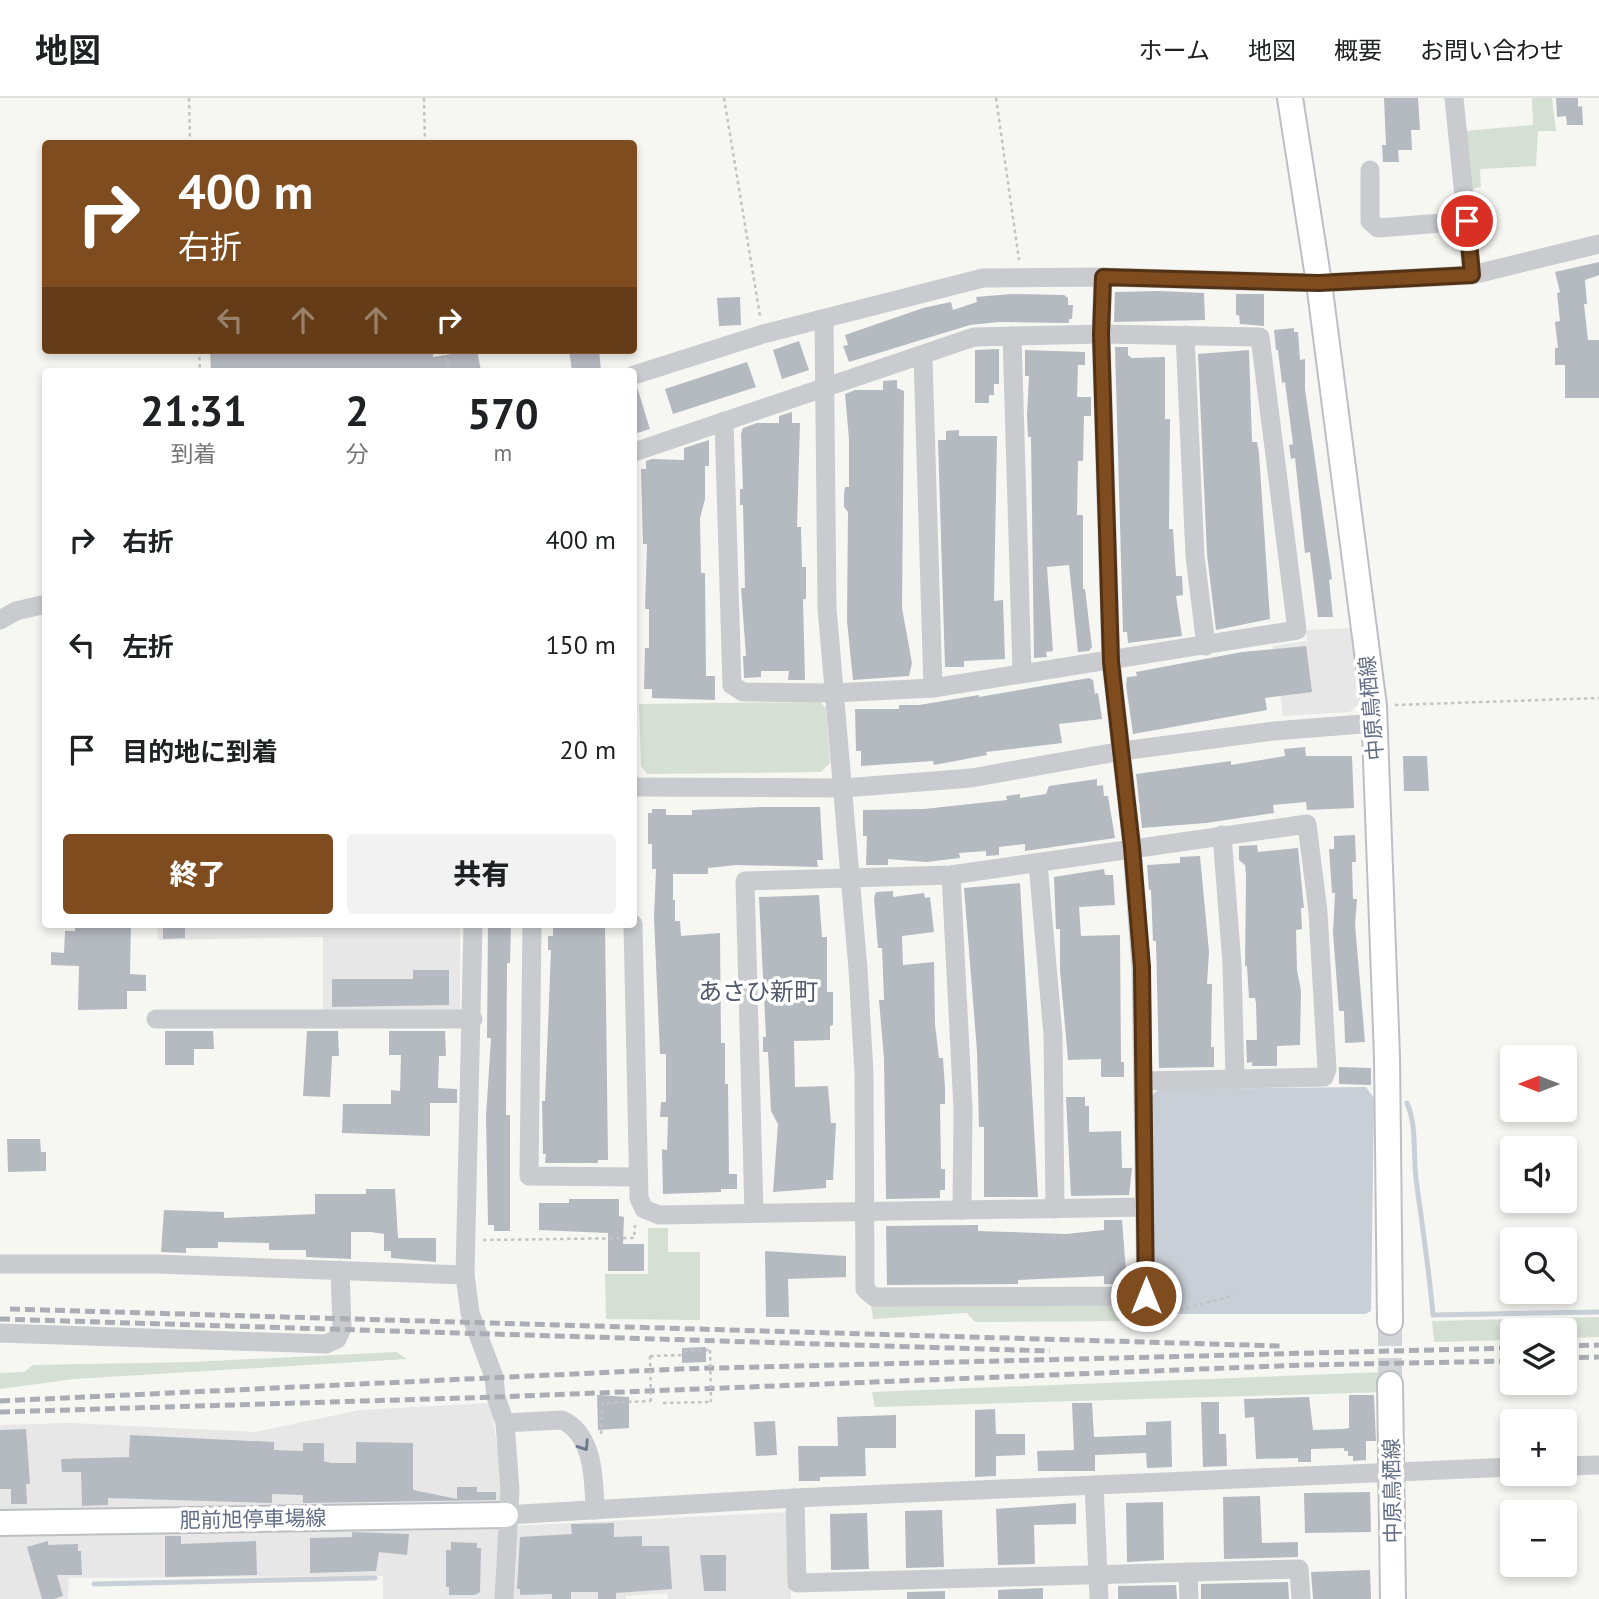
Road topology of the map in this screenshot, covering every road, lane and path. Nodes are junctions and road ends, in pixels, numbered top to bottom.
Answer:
1 (189, 98) edge
2 (424, 98) edge
3 (724, 98) edge
4 (996, 98) edge
5 (1290, 98) edge
6 (1454, 98) edge
7 (190, 140) edge
8 (425, 140) edge
9 (1370, 170) dead end
10 (1467, 221) junction
11 (1599, 244) edge
12 (1472, 275) junction
13 (1103, 277) junction
14 (1021, 278) junction
15 (1319, 283) junction
16 (824, 320) junction
17 (763, 334) junction
18 (1101, 334) junction
19 (1185, 335) junction
20 (1012, 336) junction
21 (923, 356) junction
22 (637, 374) edge
23 (824, 386) junction
24 (724, 421) junction
25 (637, 451) edge
26 (42, 605) edge
27 (0, 620) edge
28 (1206, 646) junction
29 (1111, 662) junction
30 (1022, 672) junction
31 (933, 688) junction
32 (833, 693) junction
33 (1599, 698) edge
34 (1374, 715) junction
35 (1122, 751) junction
36 (637, 787) edge
37 (844, 788) junction
38 (1222, 835) junction
39 (1132, 847) junction
40 (1038, 863) junction
41 (951, 875) junction
42 (851, 880) junction
43 (473, 928) edge
44 (532, 928) edge
45 (633, 928) edge
46 (156, 1019) dead end
47 (473, 1019) junction
48 (1145, 1080) junction
49 (1235, 1080) junction
50 (638, 1177) junction
51 (1146, 1208) junction
52 (1055, 1209) junction
53 (962, 1210) junction
54 (754, 1212) junction
55 (865, 1212) junction
56 (635, 1225) dead end
57 (465, 1240) junction
58 (0, 1264) edge
59 (341, 1270) junction
60 (465, 1275) junction
61 (1234, 1295) dead end
62 (1146, 1296) junction
63 (1390, 1322) tunnel mouth
64 (0, 1333) edge
65 (1390, 1384) tunnel mouth
66 (663, 1404) dead end
67 (505, 1423) junction
68 (592, 1438) dead end
69 (1599, 1465) edge
70 (1577, 1466) edge
71 (1500, 1467) edge
72 (1392, 1471) junction
73 (1094, 1485) junction
74 (795, 1498) junction
75 (595, 1510) junction
76 (506, 1515) junction
77 (0, 1524) edge
78 (1188, 1572) junction
79 (1097, 1576) junction
80 (943, 1590) edge
81 (797, 1591) edge
82 (504, 1599) edge
83 (1099, 1599) edge
84 (1189, 1599) edge
85 (1301, 1599) edge
86 (1393, 1599) edge

1 - 7 path
2 - 8 path
3 - 17 path
4 - 14 path
5 - 15 main road, 中原鳥栖線
6 - 10 street
9 - 10 street
10 - 12 street
11 - 12 street
12 - 15 street
13 - 14 street
13 - 15 street
13 - 18 street
14 - 16 street
15 - 34 main road, 中原鳥栖線
16 - 17 street
16 - 23 street
17 - 22 street
18 - 19 street
18 - 20 street
18 - 29 street
19 - 28 street
19 - 28 street
20 - 21 street
20 - 30 street
21 - 23 street
21 - 31 street
23 - 24 street
23 - 32 street
24 - 25 street
24 - 32 street
26 - 27 street
28 - 29 street
29 - 30 street
29 - 35 street
30 - 31 street
31 - 32 street
32 - 37 street
33 - 34 path
34 - 35 street
34 - 63 main road, 中原鳥栖線
35 - 37 street
35 - 39 street
36 - 37 street
37 - 42 street
38 - 39 street
38 - 49 street
38 - 49 street
39 - 40 street
39 - 48 street
40 - 41 street
40 - 52 street
41 - 42 street
41 - 53 street
42 - 54 street
42 - 55 street
43 - 47 street
44 - 50 street
45 - 50 street
46 - 47 street
47 - 57 street
48 - 49 street
48 - 51 street
50 - 54 street
51 - 52 street
51 - 62 street
52 - 53 street
53 - 55 street
54 - 55 street
55 - 62 street
56 - 57 path
57 - 60 street
58 - 59 street
59 - 60 street
59 - 64 street
60 - 67 street
61 - 62 path
65 - 72 main road, 中原鳥栖線
66 - 68 path, bridge
67 -> 75 street
67 - 76 street
69 - 70 street
71 - 72 street
72 - 73 street
72 - 86 main road, 中原鳥栖線
73 - 74 street
73 - 79 street
74 - 75 street
74 - 81 street
75 - 76 street
76 - 77 main road, 肥前旭停車場線
76 - 82 street
78 - 79 street
78 - 84 street
78 - 85 street
79 - 80 street
79 - 83 street
80 - 81 street

